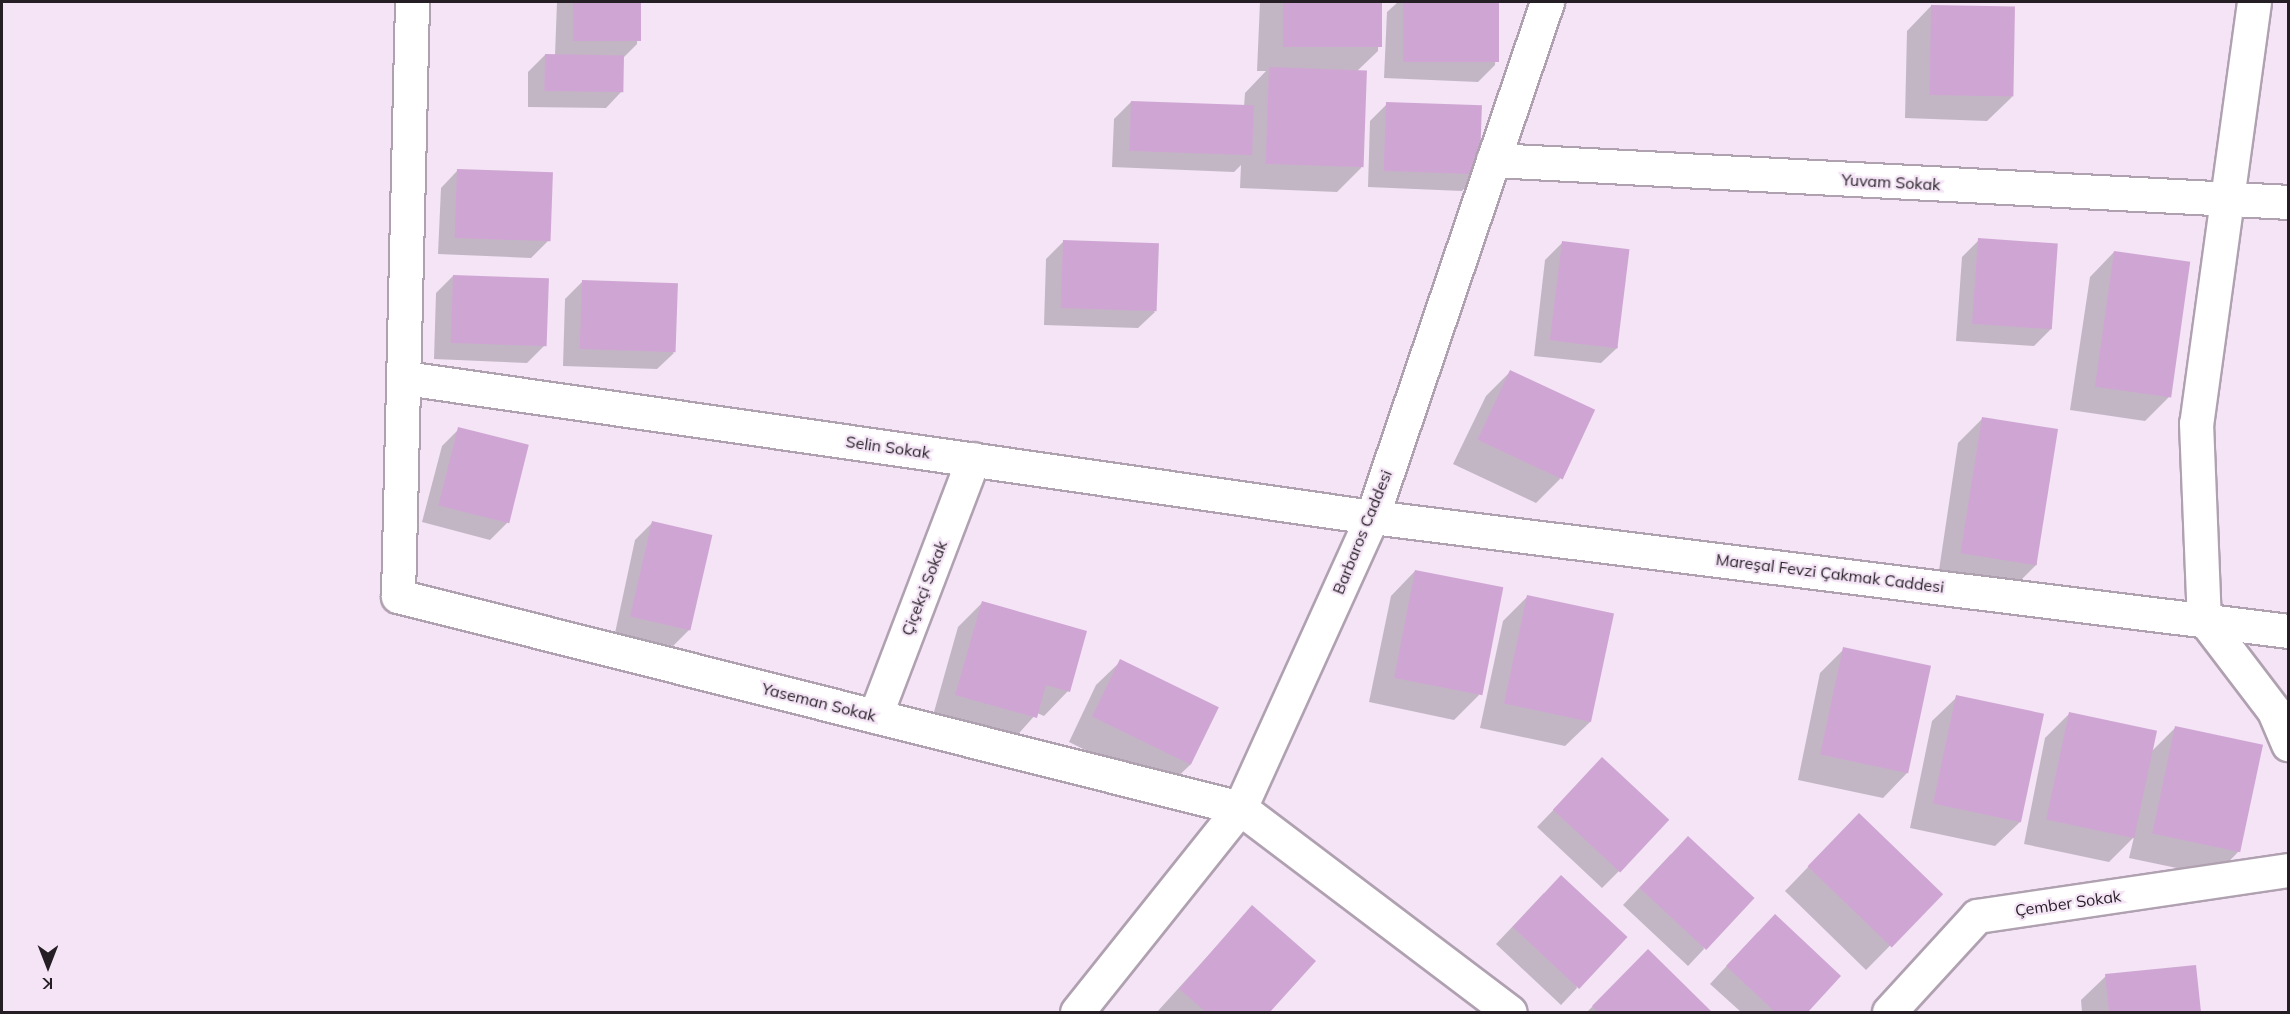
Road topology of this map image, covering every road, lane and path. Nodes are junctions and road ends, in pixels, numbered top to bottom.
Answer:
1 (412, 2) edge
2 (1547, 2) edge
3 (2254, 2) edge
4 (1493, 160) junction
5 (2226, 200) junction
6 (2289, 202) edge
7 (405, 378) junction
8 (973, 459) junction
9 (1372, 517) junction
10 (2204, 619) junction
11 (2289, 631) edge
12 (875, 716) junction
13 (2289, 744) edge
14 (1240, 808) junction
15 (2289, 870) edge
16 (1077, 1012) edge
17 (1510, 1012) edge
18 (1889, 1012) edge

1 - 7 street
2 - 4 street, Barbaros Caddesi
3 - 5 street
4 - 5 street, Yuvam Sokak
4 - 9 street, Barbaros Caddesi
5 - 6 street, Yuvam Sokak
5 - 10 street
7 - 8 street, Selin Sokak
7 - 12 street, Yaseman Sokak
8 - 9 street, Selin Sokak
8 - 12 street, Çiçekçi Sokak
9 - 10 street, Mareşal Fevzi Çakmak Caddesi
9 - 14 street, Barbaros Caddesi
10 - 11 street, Mareşal Fevzi Çakmak Caddesi
10 - 13 street
12 - 14 street, Yaseman Sokak
14 - 16 street, Barbaros Caddesi
14 - 17 street
15 - 18 street, Çember Sokak

